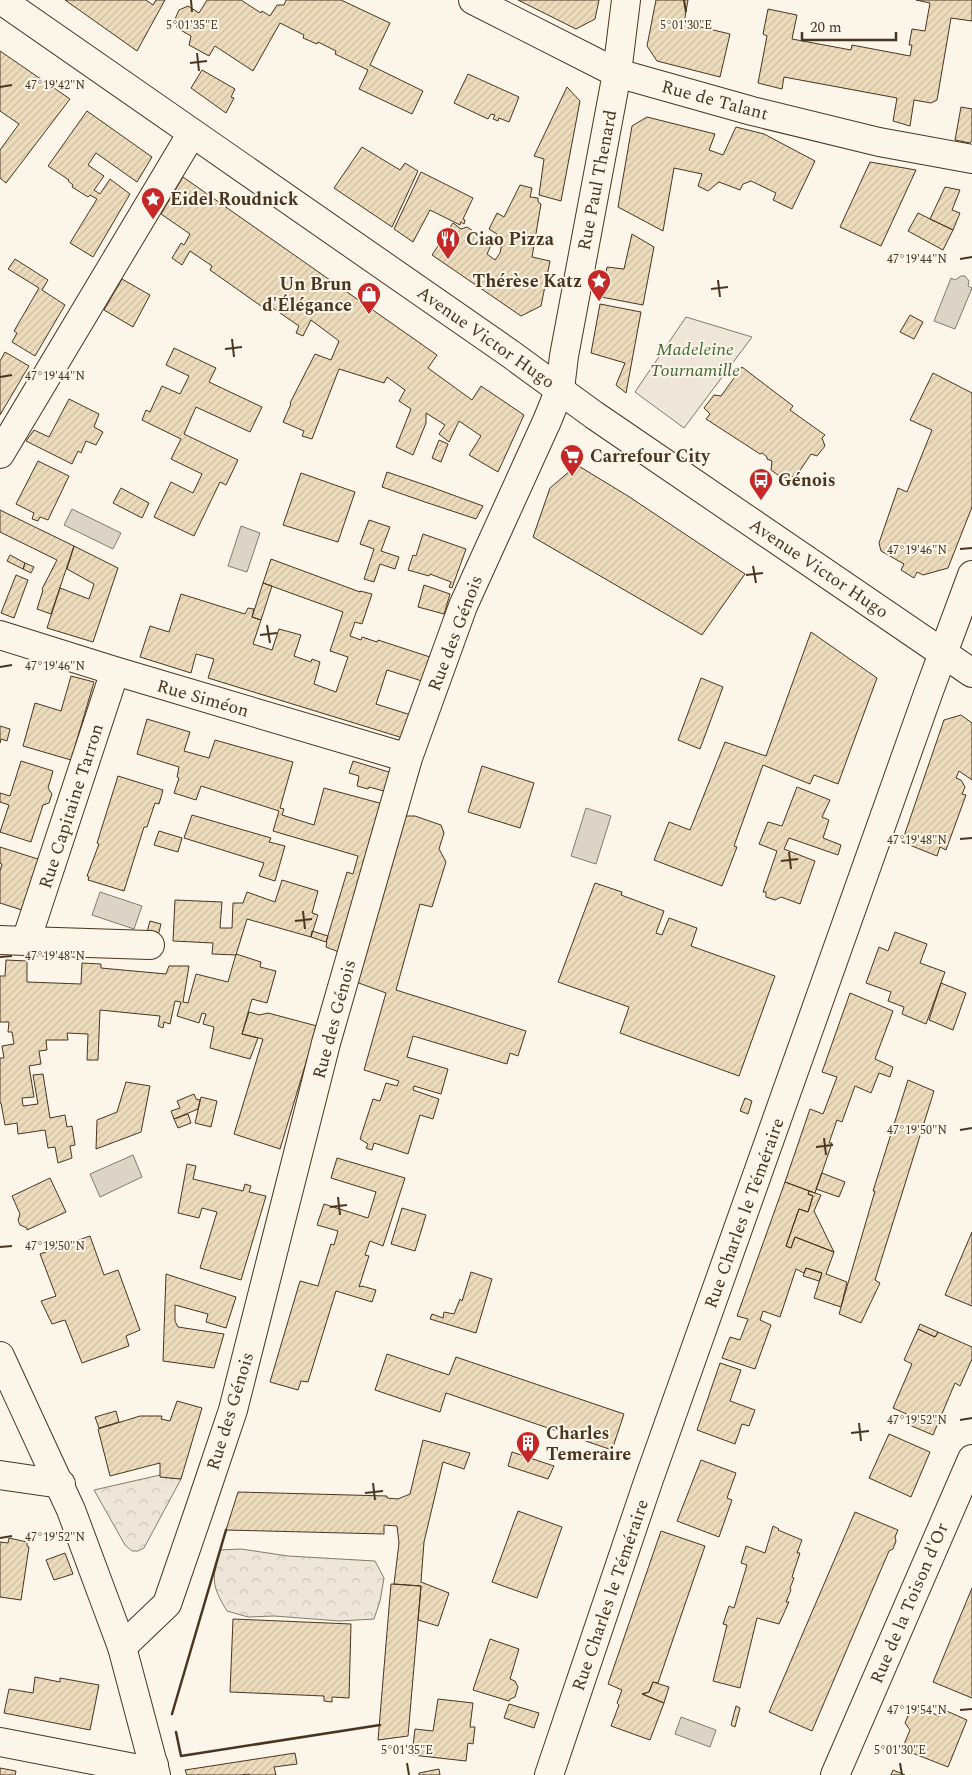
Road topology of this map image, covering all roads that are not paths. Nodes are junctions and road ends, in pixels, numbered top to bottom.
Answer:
1 (1, 0) edge
2 (473, 0) edge
3 (626, 0) edge
4 (617, 73) junction
5 (192, 133) junction
6 (972, 159) edge
7 (560, 389) junction
8 (0, 454) edge
9 (972, 575) edge
10 (0, 635) edge
11 (944, 653) junction
12 (115, 671) junction
13 (972, 673) edge
14 (408, 758) junction
15 (13, 941) edge
16 (150, 945) dead end
17 (0, 1356) edge
18 (972, 1459) edge
19 (0, 1475) edge
20 (61, 1484) junction
21 (122, 1647) junction
22 (0, 1742) edge
23 (155, 1770) edge
24 (549, 1775) edge
25 (835, 1775) edge

1 - 5 street, Avenue Victor Hugo
2 - 4 street, Rue de Talant
3 - 4 street, Rue Paul Thenard
4 - 6 street, Rue de Talant
4 - 7 street, Rue Paul Thenard
5 - 7 street, Avenue Victor Hugo
5 - 8 street
7 - 11 street, Avenue Victor Hugo
7 - 14 street, Rue des Génois
9 - 11 street, Rue Charles le Téméraire
10 - 12 street, Rue Siméon
11 - 13 street, Avenue Victor Hugo
11 - 24 street, Rue Charles le Téméraire
12 - 14 street, Rue Siméon
12 - 15 street, Rue Capitaine Tarron
14 - 21 street, Rue des Génois
15 - 16 street, Rue Capitaine Tarron
17 - 20 street
18 - 25 street, Rue de la Toison d'Or
19 - 20 street
20 - 21 street
21 - 23 street
22 - 23 street

